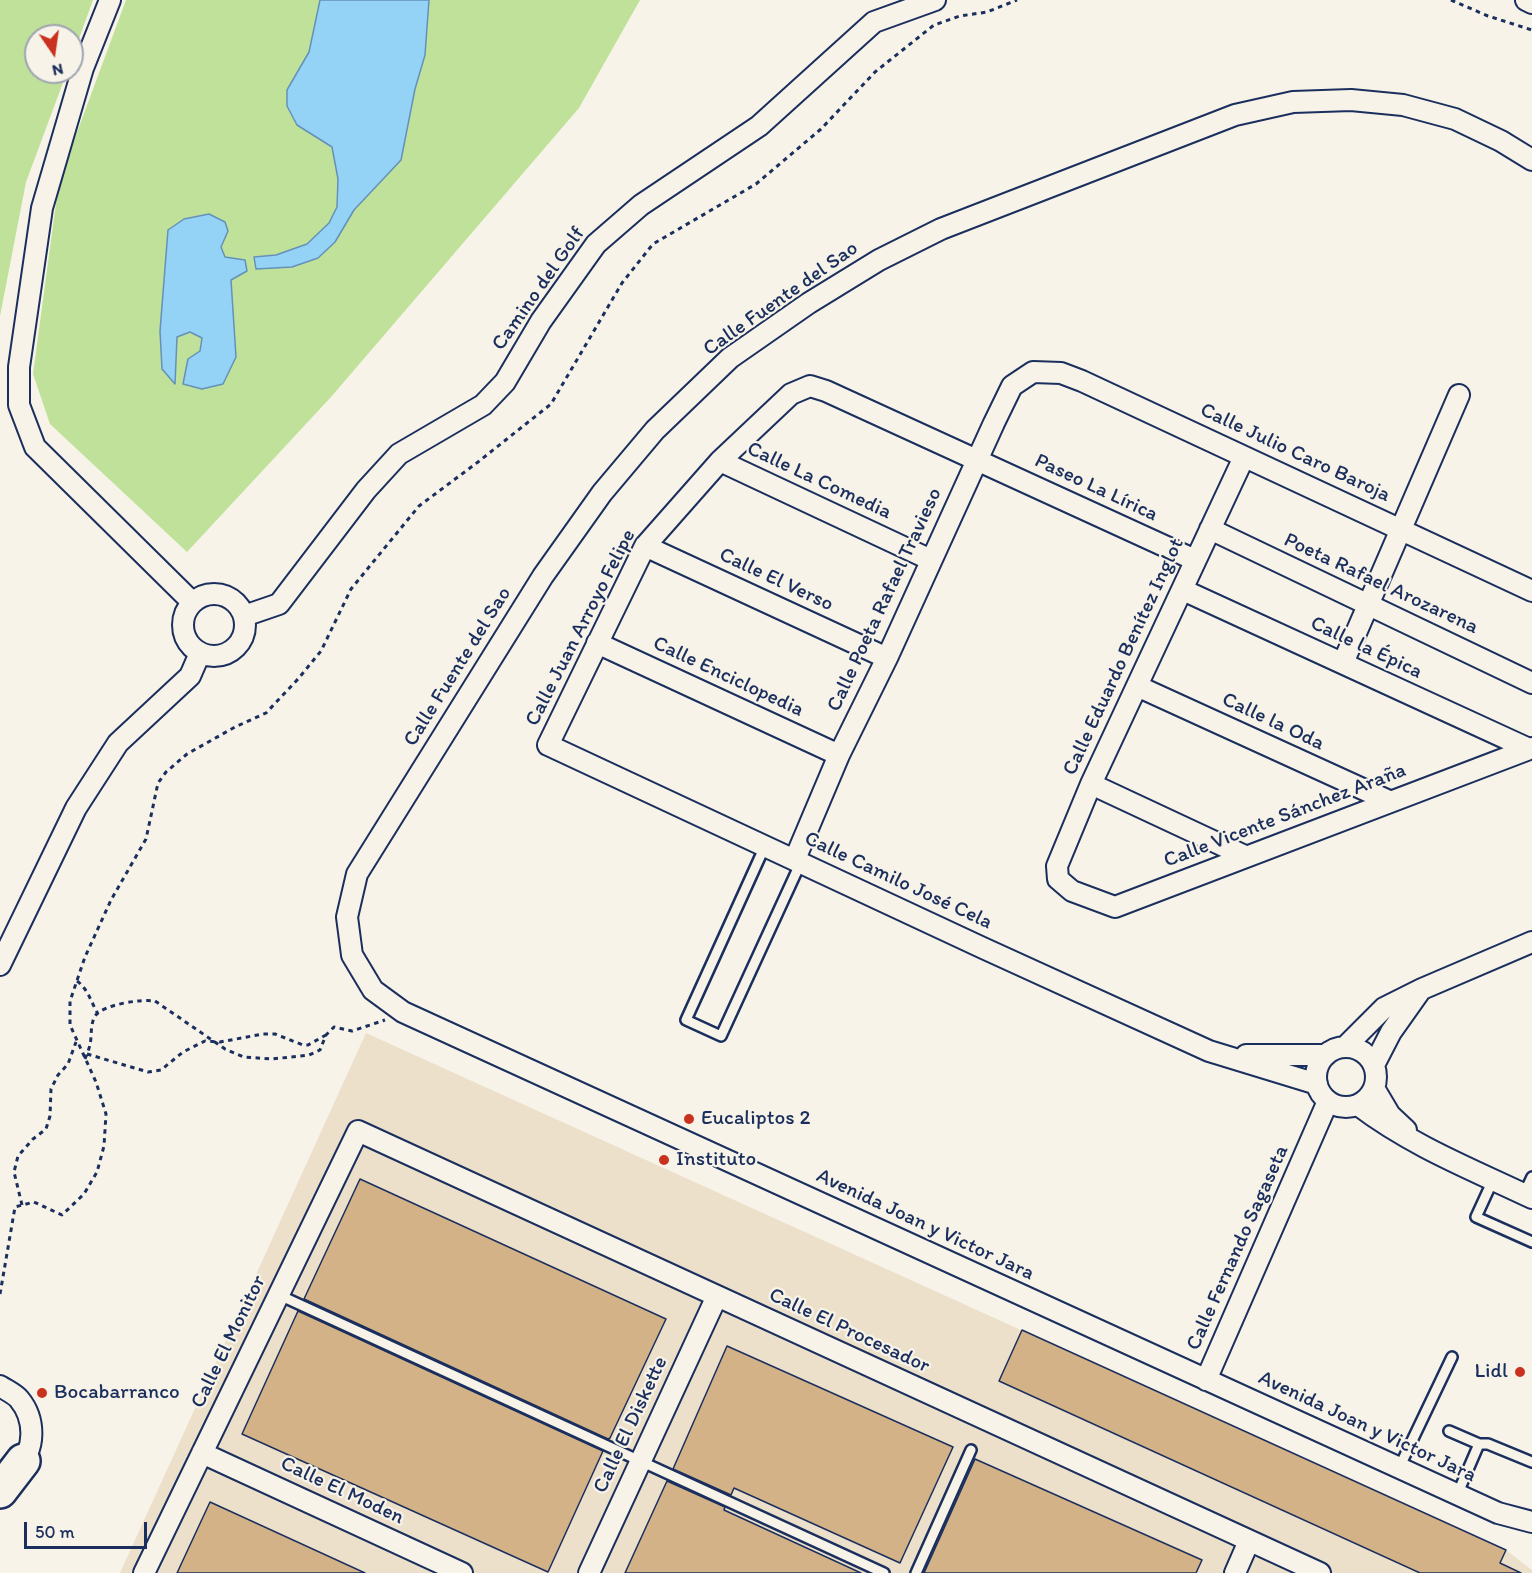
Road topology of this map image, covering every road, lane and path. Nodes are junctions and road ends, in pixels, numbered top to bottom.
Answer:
1 (110, 0) edge
2 (935, 0) edge
3 (1017, 0) edge
4 (1451, 0) edge
5 (1526, 0) edge
6 (1532, 3) edge
7 (1532, 30) edge
8 (1532, 160) edge
9 (1033, 372) joint
10 (1460, 395) dead end
11 (1245, 458) junction
12 (977, 459) junction
13 (720, 461) junction
14 (1210, 529) junction
15 (1401, 530) junction
16 (645, 546) junction
17 (931, 560) junction
18 (1195, 560) junction
19 (1183, 590) junction
20 (1532, 591) edge
21 (192, 602) junction
22 (1368, 604) junction
23 (244, 616) junction
24 (597, 643) junction
25 (200, 653) junction
26 (887, 658) junction
27 (1343, 663) junction
28 (1532, 682) edge
29 (1137, 686) junction
30 (548, 745) joint
31 (1531, 748) edge
32 (839, 755) junction
33 (1091, 784) junction
34 (1389, 801) junction
35 (765, 846) junction
36 (1245, 856) junction
37 (798, 861) junction
38 (1058, 879) joint
39 (1532, 942) edge
40 (352, 955) joint
41 (0, 965) edge
42 (77, 981) junction
43 (1422, 989) junction
44 (403, 1012) junction
45 (98, 1014) junction
46 (326, 1035) junction
47 (77, 1040) junction
48 (214, 1042) junction
49 (1345, 1047) junction
50 (1228, 1055) junction
51 (1326, 1055) junction
52 (86, 1056) junction
53 (1374, 1065) junction
54 (1317, 1084) junction
55 (1374, 1088) junction
56 (1328, 1101) junction
57 (1352, 1106) junction
58 (358, 1131) joint
59 (1313, 1136) junction
60 (1425, 1149) junction
61 (1493, 1180) junction
62 (1529, 1189) edge
63 (22, 1205) junction
64 (1532, 1242) edge
65 (0, 1294) edge
66 (279, 1295) junction
67 (717, 1296) junction
68 (1452, 1357) dead end
69 (0, 1376) edge
70 (1206, 1380) junction
71 (0, 1386) edge
72 (19, 1398) junction
73 (1449, 1431) dead end
74 (1479, 1444) junction
75 (971, 1450) dead end
76 (202, 1453) junction
77 (640, 1462) junction
78 (1532, 1462) edge
79 (11, 1467) edge
80 (1399, 1468) junction
81 (0, 1491) edge
82 (1457, 1495) junction
83 (1498, 1514) junction
84 (1532, 1522) edge
85 (1532, 1537) edge
86 (1249, 1541) junction
87 (144, 1573) edge
88 (462, 1573) edge
89 (589, 1573) edge
90 (884, 1573) edge
91 (916, 1573) edge
92 (1234, 1573) edge
93 (1320, 1573) edge

1 - 21 street
2 - 23 street, Camino del Golf
3 - 42 path
4 - 7 path
5 - 6 street
8 - 40 street, Calle Fuente del Sao
9 - 11 street, Calle Julio Caro Baroja
9 - 12 street, Calle Poeta Rafael Travieso
10 - 15 street
11 - 14 street, Calle Eduardo Benítez Inglot
11 - 15 street, Calle Julio Caro Baroja
12 - 13 street, Calle Juan Arroyo Felipe
12 - 17 street, Calle Poeta Rafael Travieso
12 - 18 street, Paseo La Lírica
13 - 16 street, Calle Juan Arroyo Felipe
13 - 17 street, Calle La Comedia
14 - 18 street, Calle Eduardo Benítez Inglot
14 - 22 street, Poeta Rafael Arozarena
15 - 20 street, Calle Julio Caro Baroja
15 - 22 street
16 - 24 street, Calle Juan Arroyo Felipe
16 - 26 street, Calle El Verso
17 - 26 street, Calle Poeta Rafael Travieso
18 - 19 street, Calle Eduardo Benítez Inglot
19 - 27 street, Calle la Épica
19 - 29 street, Calle Eduardo Benítez Inglot
21 - 23 street
21 - 25 street
22 - 27 street
22 - 28 street, Poeta Rafael Arozarena
23 - 25 street
24 - 30 street, Calle Juan Arroyo Felipe
24 - 32 street, Calle Enciclopedia
25 - 41 street
26 - 32 street, Calle Poeta Rafael Travieso
27 - 31 street, Calle la Épica
29 - 33 street, Calle Eduardo Benítez Inglot
29 - 34 street, Calle la Oda
30 - 35 street, Calle Camilo José Cela
31 - 34 street, Calle Vicente Sánchez Araña
32 - 37 street, Calle Poeta Rafael Travieso
33 - 36 street
33 - 38 street, Calle Eduardo Benítez Inglot
34 - 36 street, Calle Vicente Sánchez Araña
35 - 37 street, Calle Camilo José Cela
35 - 37 lane
36 - 38 street, Calle Vicente Sánchez Araña
37 - 50 street, Calle Camilo José Cela
39 - 43 street
40 - 44 street, Avenida Joan y Victor Jara
42 - 45 path
42 - 47 path
43 - 49 street
43 - 53 street
44 - 46 path
44 - 70 street, Avenida Joan y Victor Jara
45 - 48 path
45 - 52 path
46 - 48 path
46 - 48 path
47 - 52 path
47 - 63 path
48 - 52 path
49 - 51 street
49 - 53 street
50 - 51 street, Calle Camilo José Cela
50 - 54 street, Calle Camilo José Cela
51 - 54 street
52 - 63 path
53 - 55 street
54 - 56 street
55 - 57 street
55 - 60 street
56 - 57 street
56 - 59 street, Calle Fernando Sagaseta
57 - 59 street, Calle Fernando Sagaseta
57 - 60 street
58 - 66 street, Calle El Monitor
58 - 67 street, Calle El Procesador
59 - 70 street, Calle Fernando Sagaseta
60 - 61 street
61 - 62 street
61 - 64 lane
63 - 65 path
66 - 76 street, Calle El Monitor
66 - 77 lane
67 - 77 street, Calle El Diskette
67 - 86 street, Calle El Procesador
68 - 80 lane
69 - 72 street
70 - 80 street, Avenida Joan y Victor Jara
71 - 72 street
72 - 79 street
73 - 74 lane
74 - 78 lane
74 - 82 lane
75 - 91 lane
76 - 87 street, Calle El Monitor
76 - 88 street, Calle El Moden
77 - 89 street, Calle El Diskette
77 - 90 lane
79 - 81 highway
80 - 82 street, Avenida Joan y Victor Jara
82 - 83 street, Avenida Joan y Victor Jara
83 - 84 street
83 - 85 street
86 - 92 street
86 - 93 street, Calle El Procesador

